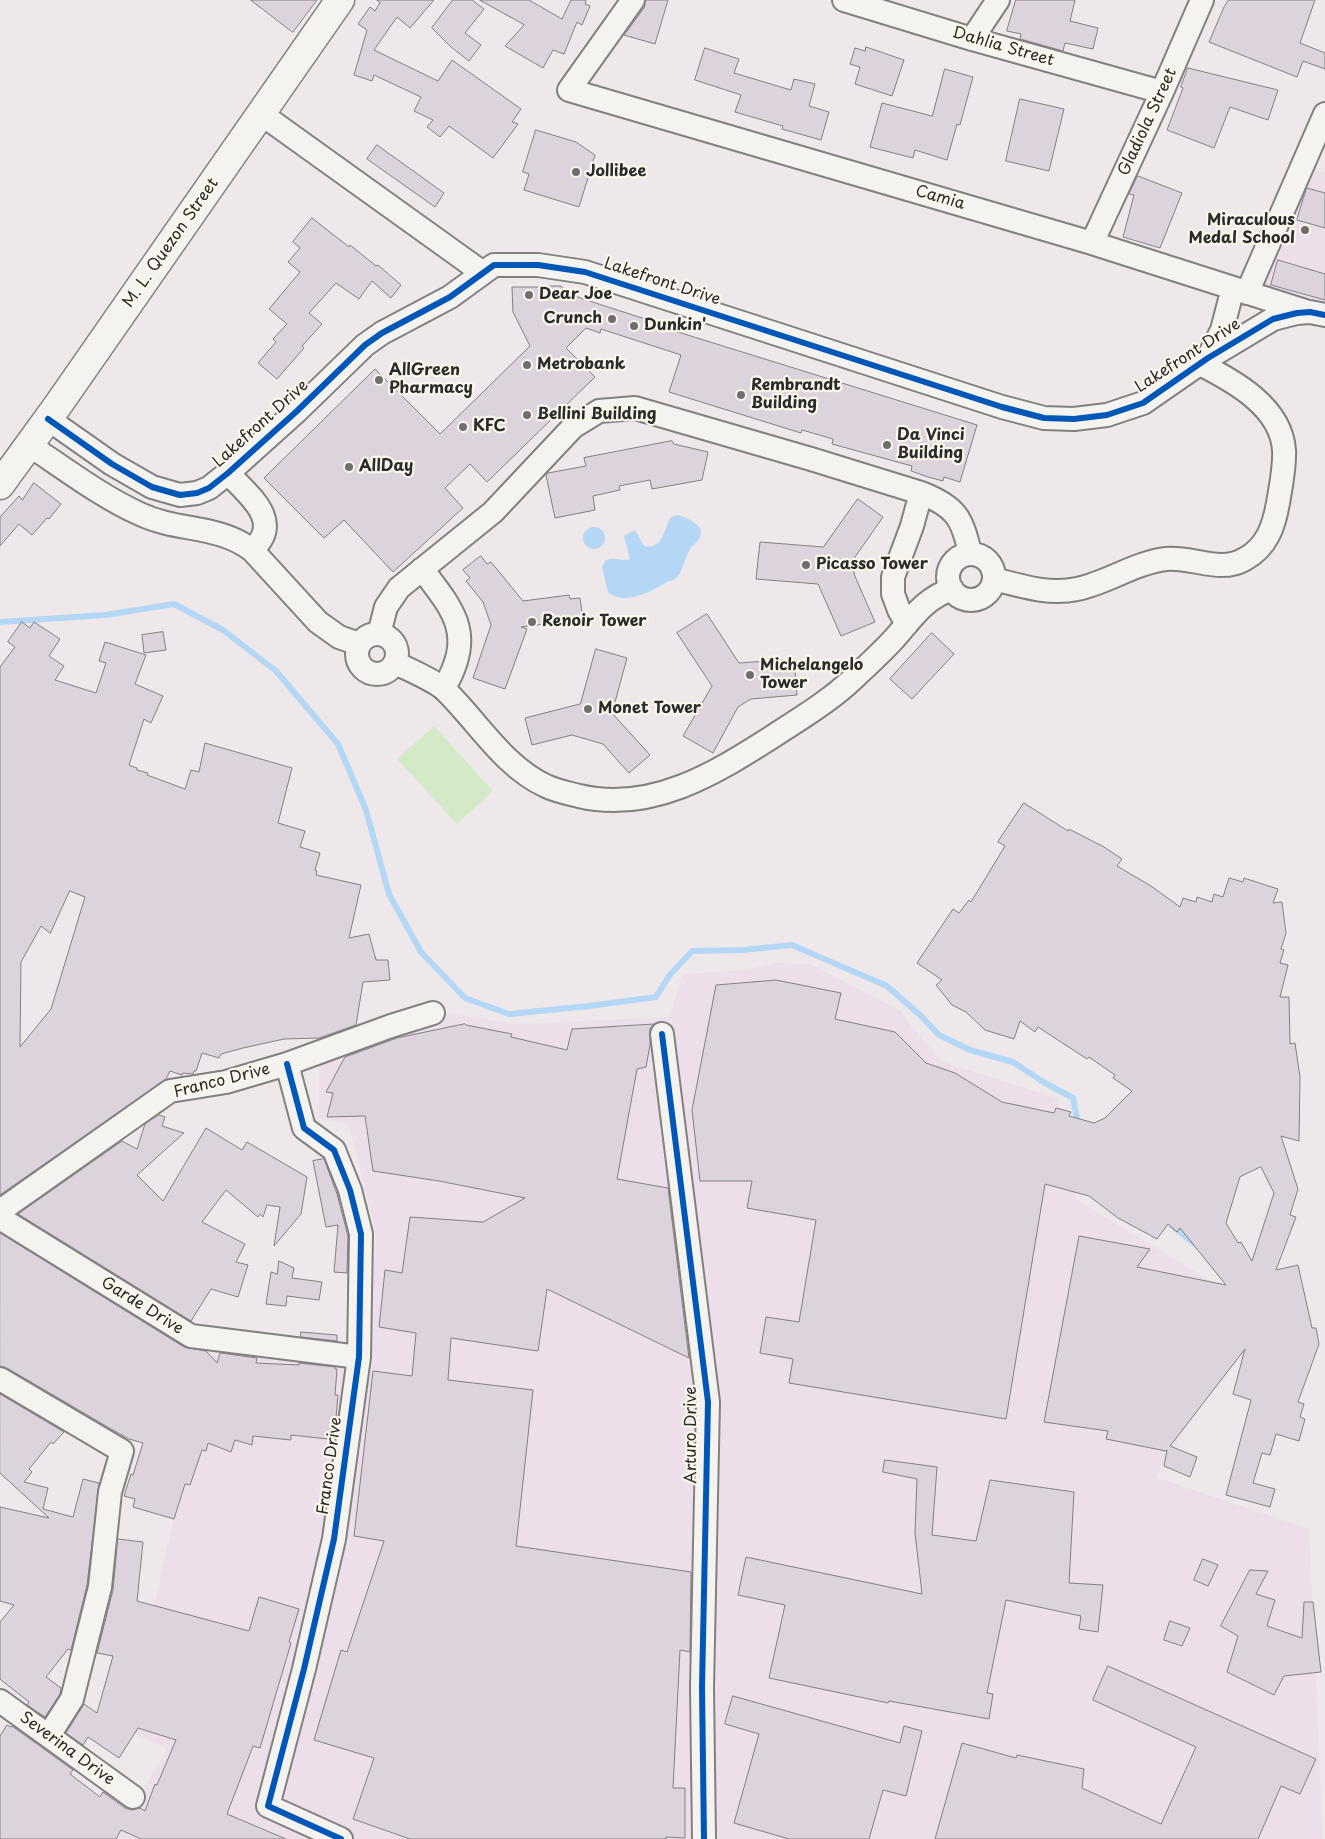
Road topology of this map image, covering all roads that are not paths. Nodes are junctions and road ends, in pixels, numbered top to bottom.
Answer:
1 (340, 0) edge
2 (633, 0) edge
3 (844, 0) edge
4 (998, 0) edge
5 (1202, 0) edge
6 (972, 39) junction
7 (1162, 92) junction
8 (260, 113) junction
9 (1325, 114) edge
10 (1092, 242) junction
11 (483, 273) junction
12 (1244, 287) junction
13 (1318, 314) edge
14 (1204, 361) junction
15 (48, 419) junction
16 (29, 445) junction
17 (228, 473) junction
18 (127, 474) junction
19 (0, 485) edge
20 (921, 493) junction
21 (113, 499) junction
22 (252, 550) junction
23 (970, 554) junction
24 (422, 569) junction
25 (994, 580) junction
26 (952, 589) junction
27 (907, 624) junction
28 (379, 634) junction
29 (359, 644) junction
30 (396, 663) junction
31 (444, 688) junction
32 (433, 1013) dead end
33 (662, 1034) dead end
34 (287, 1064) junction
35 (0, 1211) edge
36 (0, 1218) edge
37 (358, 1357) junction
38 (0, 1379) edge
39 (0, 1702) edge
40 (49, 1735) junction
41 (133, 1797) dead end
42 (341, 1839) edge
43 (704, 1839) edge

1 - 8 main road, M. L. Quezon Street
2 - 10 street, Camia
3 - 6 street, Dahlia Street
4 - 6 street
5 - 7 street, Gladiola Street
6 - 7 street, Dahlia Street
7 - 10 street, Gladiola Street
8 - 11 street
8 - 15 main road, M. L. Quezon Street
9 - 12 street, Lakefront Drive
10 - 12 street, Camia
11 - 14 street, Lakefront Drive
11 - 17 street, Lakefront Drive
12 - 13 street, Camia
12 - 14 street, Lakefront Drive
13 - 14 street, Lakefront Drive
14 - 25 street
15 - 16 main road, M. L. Quezon Street
15 - 18 street, Lakefront Drive
16 - 19 main road, M. L. Quezon Street
16 - 21 street
17 - 18 street, Lakefront Drive
17 - 22 street
18 - 21 street
20 - 23 street
20 - 24 street
20 - 27 street
21 - 22 street
22 - 29 street
23 - 25 street
23 - 26 street
24 - 28 street
24 - 31 street
25 - 26 street
26 - 27 street
27 - 31 street
28 - 29 street
28 - 30 street
29 - 30 street
30 - 31 street
32 - 34 street
33 - 43 street, Arturo Drive
34 - 35 street, Franco Drive
34 - 37 street, Franco Drive
36 - 37 street, Garde Drive
37 - 42 street, Franco Drive
38 - 40 street
39 - 40 street, Severina Drive
40 - 41 street, Severina Drive

